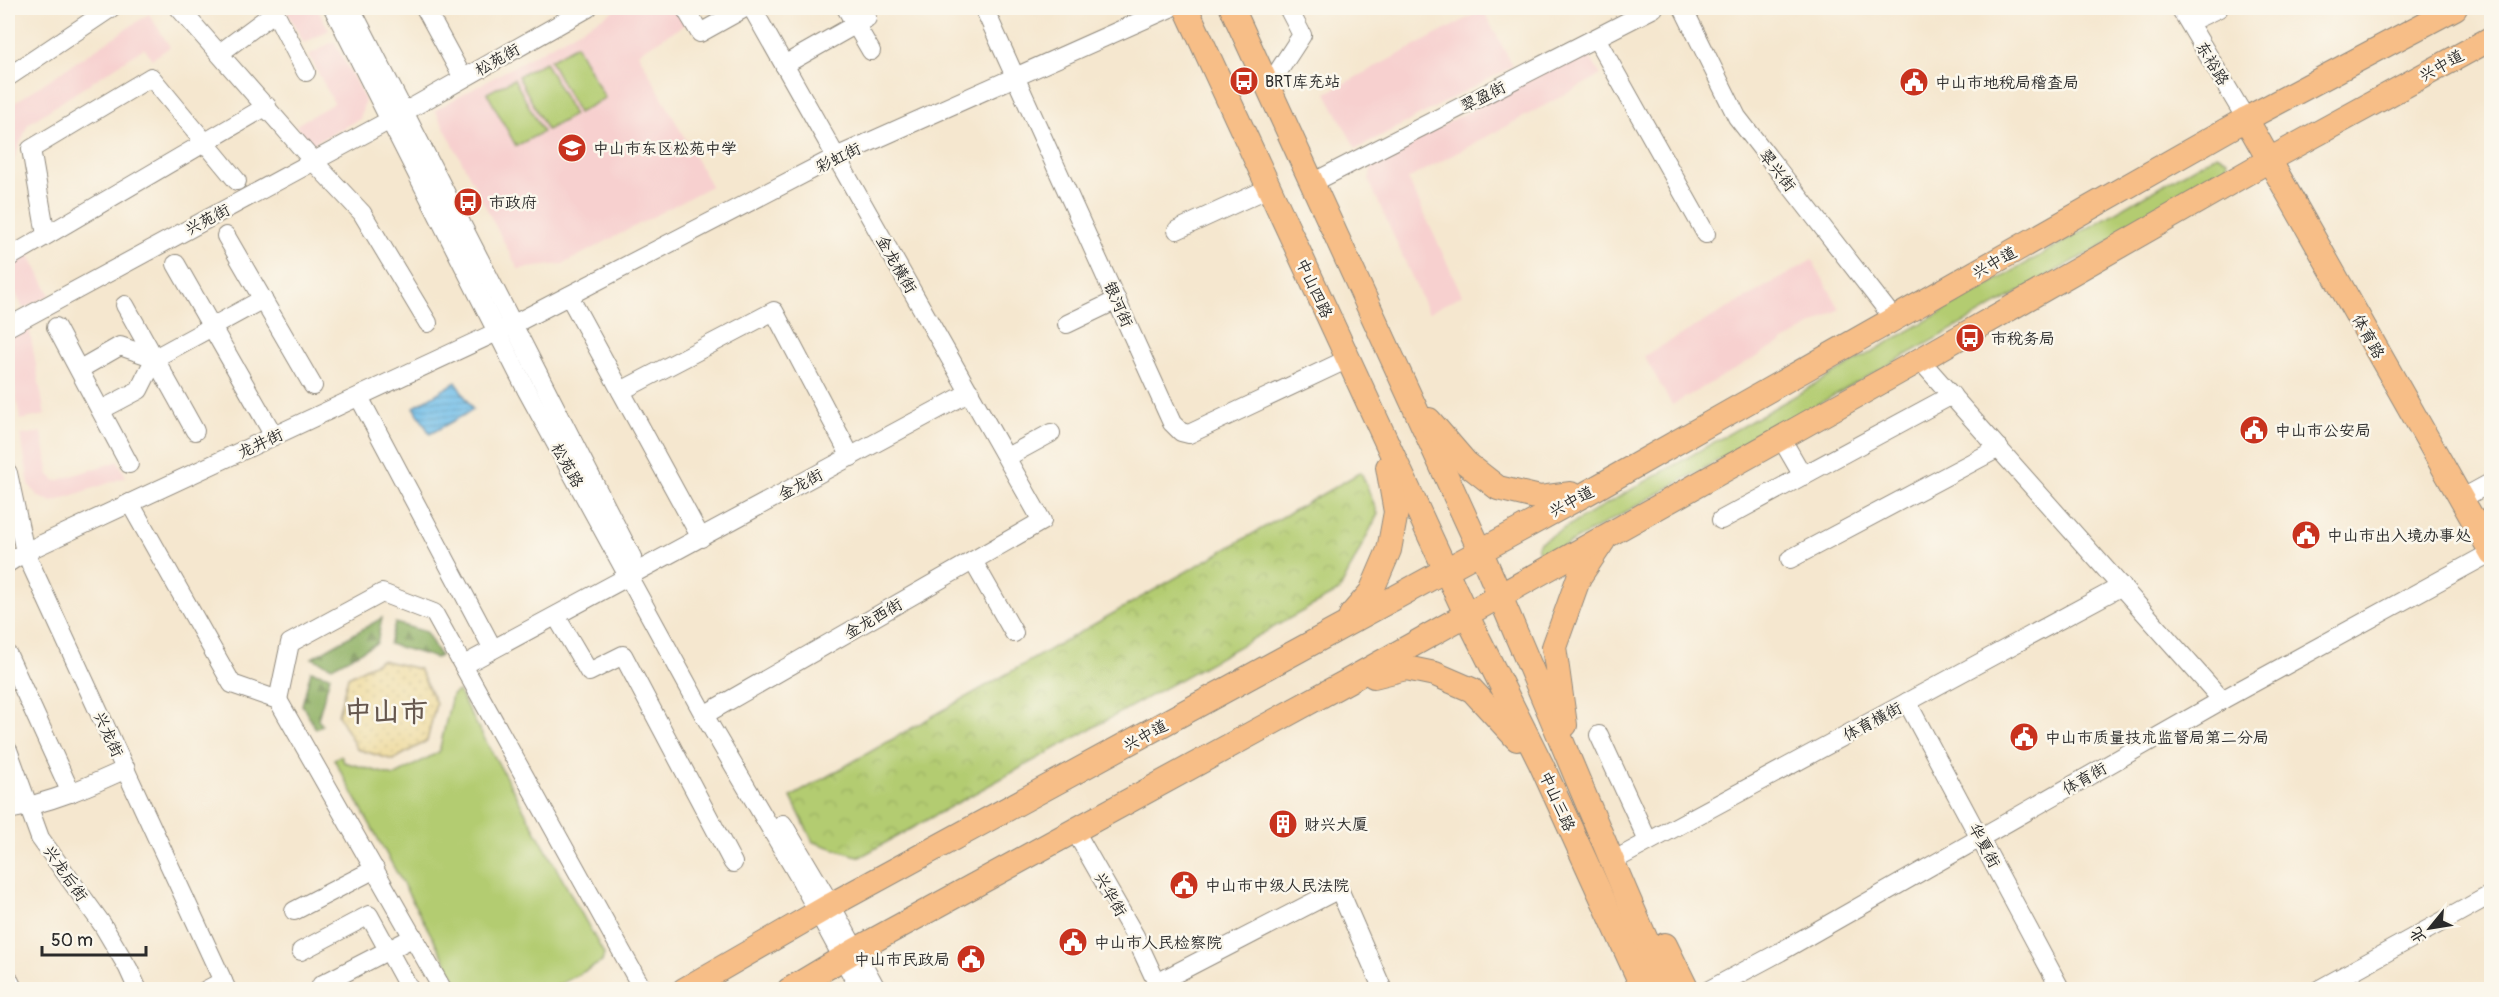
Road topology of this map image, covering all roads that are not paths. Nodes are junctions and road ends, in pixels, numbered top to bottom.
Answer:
1 (89, 8) edge
2 (111, 8) edge
3 (180, 8) edge
4 (333, 8) edge
5 (351, 8) edge
6 (425, 8) edge
7 (588, 8) edge
8 (685, 8) edge
9 (745, 8) edge
10 (752, 8) edge
11 (846, 8) edge
12 (984, 8) edge
13 (1170, 8) edge
14 (1186, 8) edge
15 (1232, 8) edge
16 (1288, 8) edge
17 (1654, 8) edge
18 (1683, 8) edge
19 (2180, 8) edge
20 (2219, 8) edge
21 (2455, 8) edge
22 (2197, 12) edge
23 (861, 21) junction
24 (1596, 38) junction
25 (2492, 38) edge
26 (871, 51) dead end
27 (220, 53) junction
28 (8, 62) edge
29 (784, 65) junction
30 (306, 72) dead end
31 (1017, 76) junction
32 (8, 77) edge
33 (463, 78) junction
34 (1268, 87) junction
35 (267, 106) junction
36 (398, 115) junction
37 (2252, 116) junction
38 (205, 142) junction
39 (836, 157) junction
40 (2275, 157) junction
41 (313, 161) junction
42 (237, 181) dead end
43 (1312, 183) junction
44 (1269, 188) junction
45 (1177, 230) dead end
46 (1706, 234) dead end
47 (46, 235) junction
48 (226, 236) dead end
49 (8, 258) edge
50 (176, 264) dead end
51 (569, 296) junction
52 (262, 299) junction
53 (1117, 300) junction
54 (125, 305) dead end
55 (1894, 319) junction
56 (428, 323) dead end
57 (514, 324) junction
58 (1067, 324) dead end
59 (213, 326) junction
60 (8, 327) edge
61 (56, 327) dead end
62 (497, 332) junction
63 (155, 358) junction
64 (1348, 359) junction
65 (1920, 360) junction
66 (80, 369) junction
67 (313, 386) dead end
68 (621, 391) junction
69 (969, 392) junction
70 (1952, 395) junction
71 (1410, 396) junction
72 (359, 397) junction
73 (101, 410) junction
74 (195, 430) dead end
75 (1051, 433) dead end
76 (1382, 433) junction
77 (273, 436) junction
78 (1781, 438) junction
79 (1999, 448) junction
80 (850, 457) junction
81 (1006, 457) junction
82 (129, 464) dead end
83 (8, 473) edge
84 (1803, 476) junction
85 (2475, 491) edge
86 (1588, 492) junction
87 (130, 503) junction
88 (1042, 520) joint
89 (1721, 520) dead end
90 (2492, 529) edge
91 (1606, 536) junction
92 (701, 538) junction
93 (1480, 550) junction
94 (26, 552) junction
95 (2491, 552) edge
96 (1790, 559) dead end
97 (973, 561) junction
98 (8, 563) edge
99 (1445, 569) junction
100 (635, 574) junction
101 (2122, 586) junction
102 (1499, 595) junction
103 (1466, 614) junction
104 (556, 616) junction
105 (1338, 629) junction
106 (1014, 633) dead end
107 (493, 649) junction
108 (8, 655) edge
109 (464, 665) junction
110 (1348, 681) junction
111 (278, 700) junction
112 (2222, 700) junction
113 (1907, 702) junction
114 (709, 712) junction
115 (1599, 735) dead end
116 (8, 750) edge
117 (1566, 751) junction
118 (1540, 767) junction
119 (126, 769) junction
120 (71, 793) junction
121 (28, 806) junction
122 (8, 810) edge
123 (1076, 831) junction
124 (1980, 836) junction
125 (1648, 842) junction
126 (1622, 856) junction
127 (733, 863) dead end
128 (375, 869) junction
129 (2492, 894) edge
130 (824, 910) junction
131 (294, 911) dead end
132 (414, 937) junction
133 (301, 951) dead end
134 (389, 951) junction
135 (849, 954) junction
136 (8, 978) edge
137 (225, 985) edge
138 (321, 985) dead end
139 (1158, 986) edge
140 (14, 990) edge
141 (138, 990) edge
142 (206, 990) edge
143 (410, 990) edge
144 (443, 990) edge
145 (643, 990) edge
146 (684, 990) edge
147 (789, 990) edge
148 (860, 990) edge
149 (877, 990) edge
150 (1383, 990) edge
151 (1631, 990) edge
152 (1644, 990) edge
153 (1668, 990) edge
154 (1687, 990) edge
155 (1709, 990) edge
156 (2061, 990) edge
157 (2318, 990) edge

1 - 28 street
2 - 32 street
3 - 27 street
4 - 36 street, 松苑路
5 - 36 street, 松苑路
6 - 33 street
7 - 33 street, 松苑街
8 - 9 street
10 - 29 street, 金龙横街
11 - 23 street
12 - 31 street, 银河街
13 - 31 street, 彩虹街
14 - 44 main road, 中山四路
15 - 34 main road
16 - 34 street
17 - 24 street, 翠盈街
18 - 55 street, 翠兴街
19 - 37 street, 东裕路
20 - 22 street
21 - 37 main road, 兴中道
22 - 37 street, 东裕路
23 - 26 street
23 - 29 street
24 - 43 street, 翠盈街
24 - 46 street
25 - 40 main road, 兴中道
27 - 30 street
27 - 35 street
29 - 39 street, 金龙横街
31 - 39 street, 彩虹街
31 - 53 street, 银河街
33 - 36 street, 松苑街
34 - 43 main road
35 - 38 street
35 - 41 street
36 - 41 street, 兴苑街
36 - 57 street, 松苑路
36 - 62 street, 松苑路
37 - 40 main road, 体育路
37 - 55 main road, 兴中道
38 - 42 street
38 - 47 street
38 - 47 street
39 - 51 street, 彩虹街
39 - 69 street, 金龙横街
40 - 65 main road, 兴中道
40 - 85 main road, 体育路
41 - 56 street
41 - 60 street, 兴苑街
43 - 71 main road
44 - 45 street
44 - 64 main road, 中山四路
47 - 49 street
48 - 52 street
50 - 59 street
51 - 57 street, 彩虹街
51 - 68 street
52 - 59 street
52 - 67 street
53 - 58 street
53 - 64 street, 银河街
54 - 63 street
55 - 86 main road, 兴中道
57 - 62 street, 龙井街
57 - 100 street, 松苑路
59 - 63 street
59 - 77 street
61 - 66 street
62 - 72 street, 龙井街
62 - 100 street, 松苑路
63 - 66 street
63 - 73 street
63 - 74 street
64 - 76 main road, 中山四路
65 - 70 street
65 - 78 main road, 兴中道
66 - 73 street
68 - 80 street
68 - 92 street
69 - 80 street, 金龙街
69 - 81 street, 金龙横街
70 - 79 street
70 - 84 street
71 - 86 main road
71 - 93 main road
72 - 77 street, 龙井街
72 - 107 street
73 - 82 street
75 - 81 street
76 - 99 main road, 中山四路
76 - 105 main road
77 - 87 street, 龙井街
78 - 84 street
78 - 91 main road, 兴中道
79 - 96 street
79 - 101 street
80 - 92 street, 金龙街
81 - 88 street, 金龙横街
83 - 94 street, 兴龙街
84 - 89 street
85 - 90 main road, 体育路
85 - 95 main road, 体育路
86 - 93 main road, 兴中道
87 - 94 street, 龙井街
87 - 111 street
88 - 97 street, 金龙西街
91 - 102 main road, 兴中道
91 - 117 main road
92 - 100 street, 金龙街
93 - 99 main road, 兴中道
93 - 102 main road, 中山三路
94 - 98 street, 龙井街
94 - 119 street, 兴龙街
95 - 112 street, 体育街
97 - 106 street
97 - 114 street, 金龙西街
99 - 103 main road, 中山三路
99 - 105 main road, 兴中道
100 - 104 street, 金龙街
100 - 114 street, 松苑路
101 - 112 street
101 - 113 street, 体育横街
102 - 103 main road, 兴中道
102 - 117 main road, 中山三路
103 - 110 main road, 兴中道
103 - 118 main road, 中山三路
104 - 107 street, 金龙街
104 - 127 street
105 - 130 main road, 兴中道
107 - 109 street, 金龙街
108 - 120 street
109 - 111 street
109 - 145 street
110 - 118 main road
110 - 123 main road, 兴中道
111 - 128 street
112 - 124 street, 体育街
113 - 124 street, 华夏街
113 - 125 street, 体育横街
114 - 130 street, 松苑路
115 - 125 street
116 - 121 street, 兴龙后街
117 - 126 main road, 中山三路
117 - 153 main road, 中山三路
118 - 151 main road, 中山三路
118 - 152 main road, 中山三路
119 - 120 street
119 - 137 street, 兴龙街
120 - 121 street
121 - 122 street
121 - 141 street, 兴龙后街
123 - 135 main road, 兴中道
123 - 139 street, 兴华街
124 - 155 street, 体育街
124 - 156 street, 华夏街
125 - 126 street, 体育横街
126 - 154 main road, 中山三路
128 - 131 street
128 - 132 street
129 - 157 street
130 - 135 street, 松苑路
130 - 146 main road, 兴中道
132 - 134 street
132 - 144 street
133 - 134 street
134 - 138 street
134 - 143 street
135 - 147 main road, 兴中道
135 - 148 street
135 - 149 street
136 - 140 street
137 - 142 street
139 - 150 street

